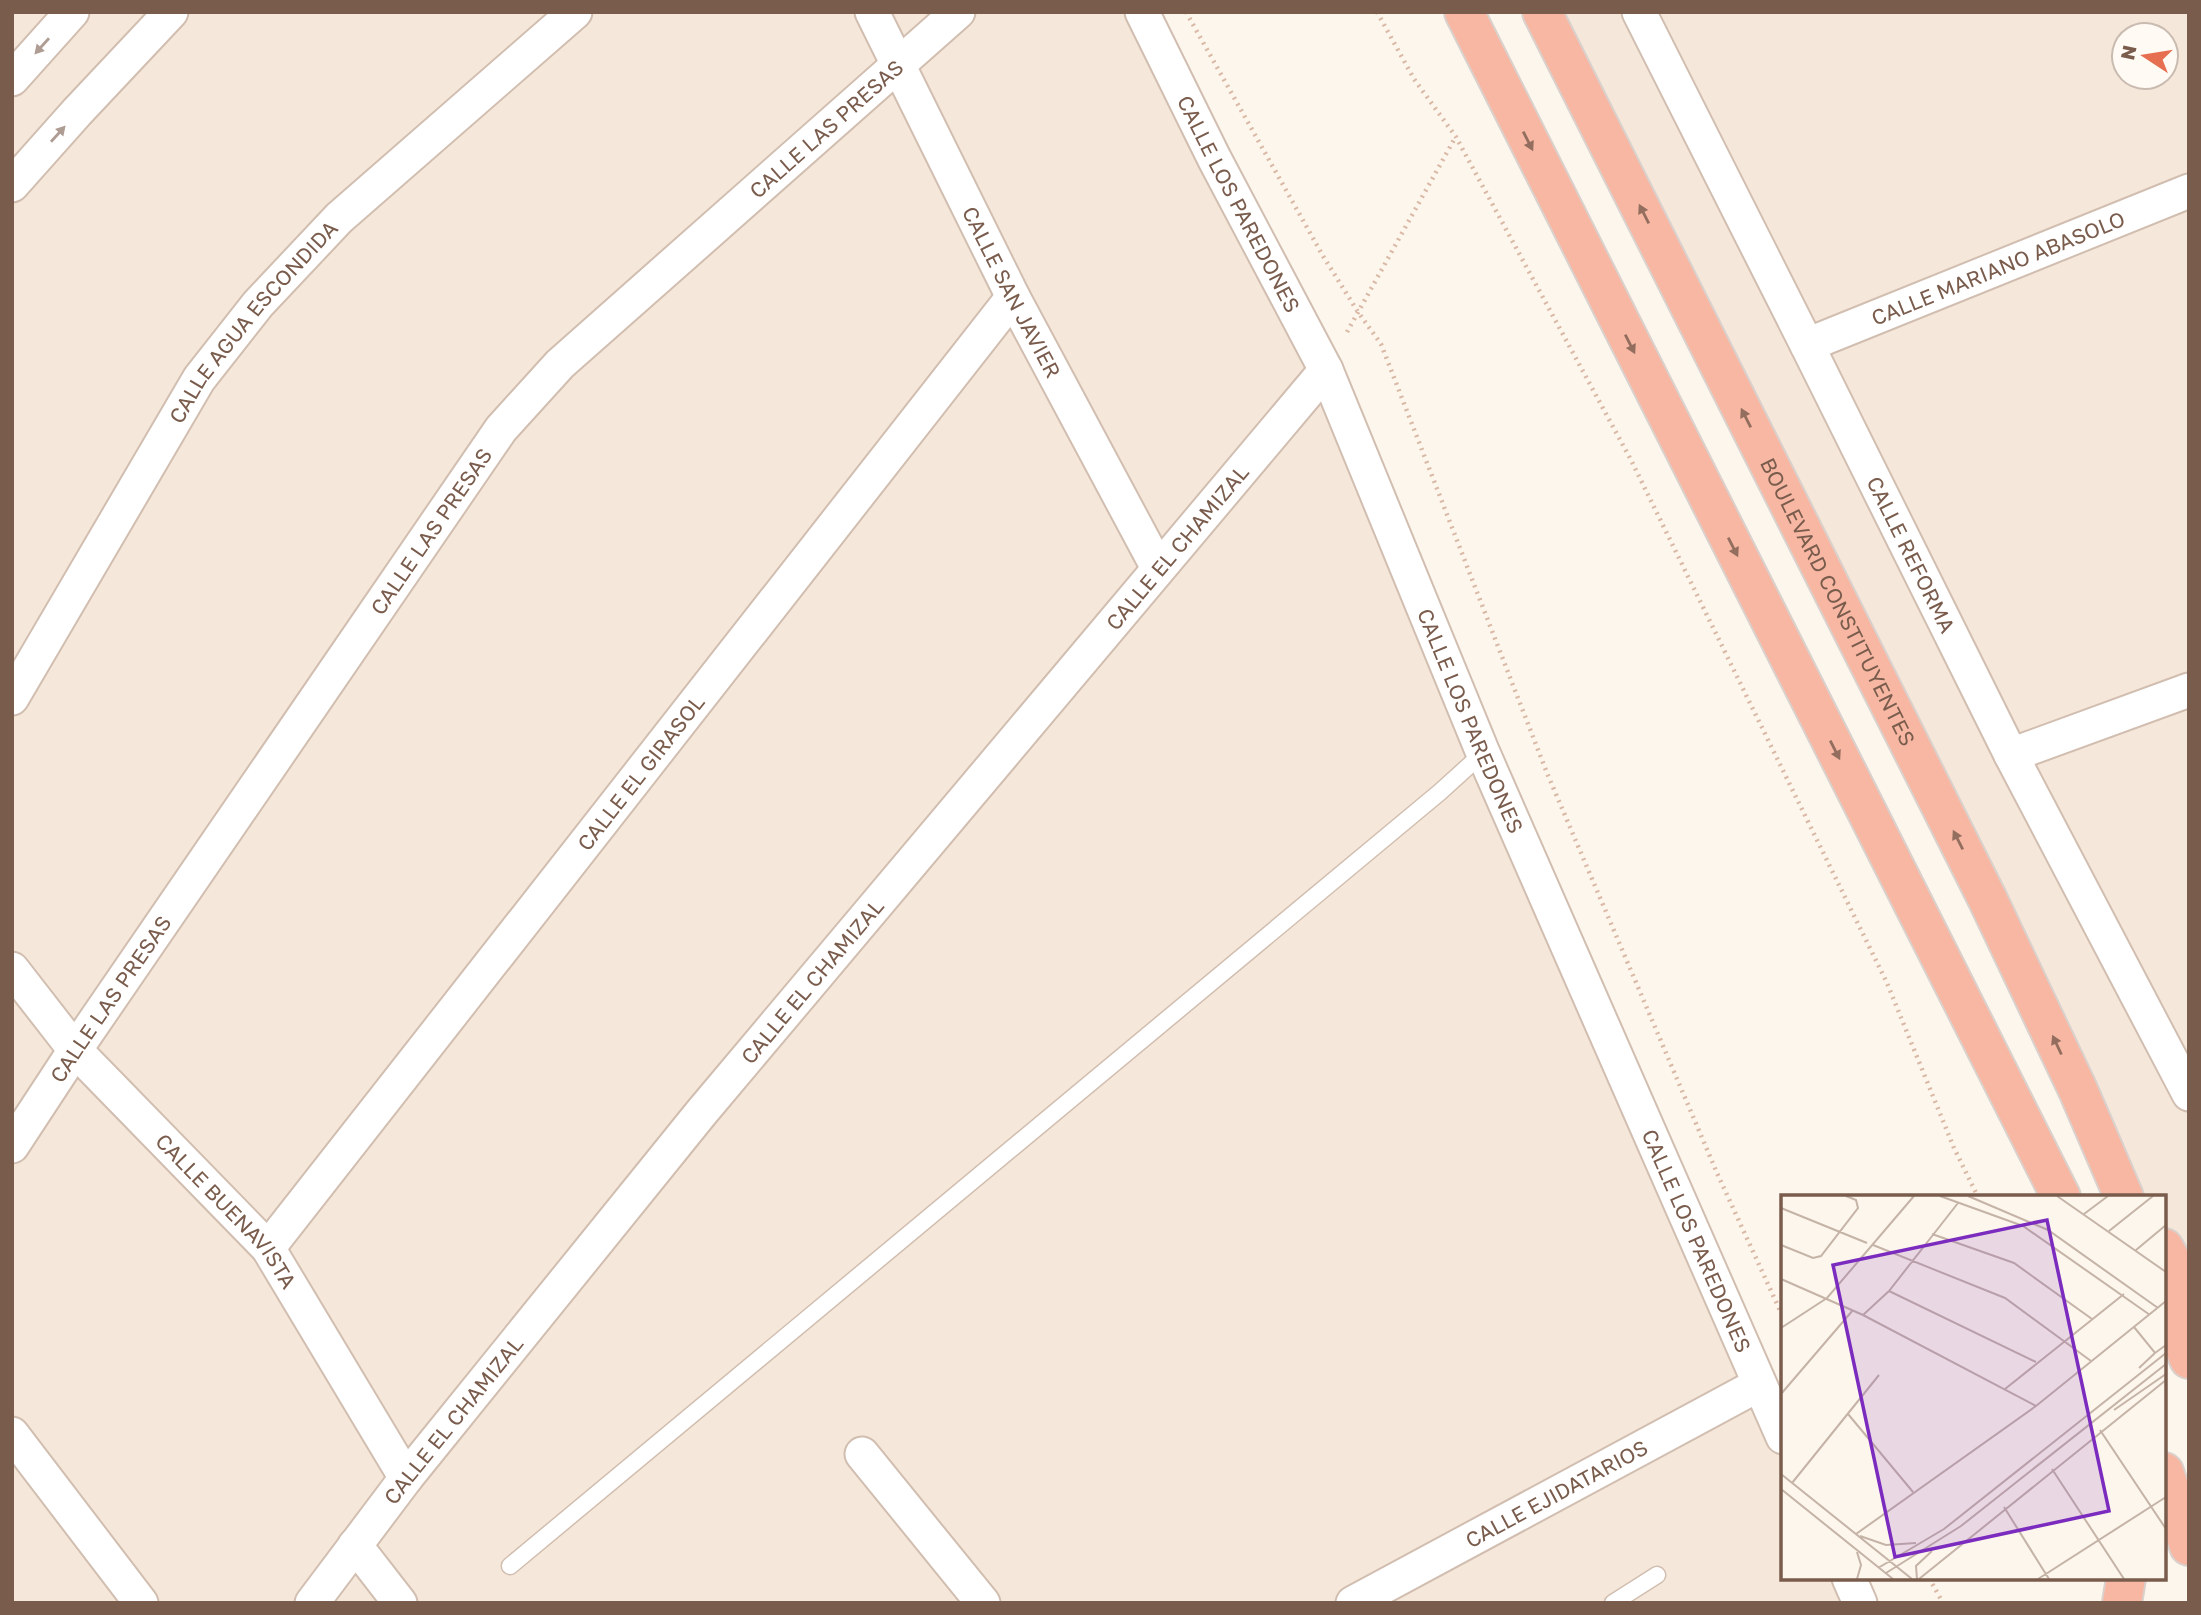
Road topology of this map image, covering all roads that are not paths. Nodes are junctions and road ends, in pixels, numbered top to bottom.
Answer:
1 (72, 12) edge
2 (171, 12) edge
3 (575, 12) edge
4 (872, 12) edge
5 (958, 12) edge
6 (1142, 12) edge
7 (1459, 12) edge
8 (1464, 12) edge
9 (1545, 12) edge
10 (1639, 12) edge
11 (898, 66) junction
12 (12, 79) edge
13 (1497, 80) junction
14 (12, 185) edge
15 (2189, 191) edge
16 (1013, 297) junction
17 (1807, 345) junction
18 (1326, 370) junction
19 (1158, 568) junction
20 (2189, 690) edge
21 (12, 698) edge
22 (1483, 753) junction
23 (2011, 755) junction
24 (12, 969) edge
25 (75, 1050) junction
26 (2078, 1090) junction
27 (2189, 1094) edge
28 (12, 1146) edge
29 (2060, 1195) edge
30 (2123, 1195) edge
31 (2135, 1195) edge
32 (268, 1248) junction
33 (2166, 1252) edge
34 (2189, 1293) edge
35 (2166, 1301) edge
36 (2189, 1359) edge
37 (1758, 1385) junction
38 (1781, 1433) edge
39 (12, 1434) edge
40 (862, 1454) dead end
41 (406, 1478) junction
42 (2166, 1478) edge
43 (355, 1545) junction
44 (2189, 1546) edge
45 (510, 1566) dead end
46 (1657, 1575) dead end
47 (1850, 1580) edge
48 (2126, 1580) edge
49 (141, 1603) edge
50 (312, 1603) edge
51 (400, 1603) edge
52 (984, 1603) edge
53 (1353, 1603) edge
54 (1613, 1603) edge
55 (1860, 1603) edge
56 (2122, 1603) edge

1 -> 12 street
14 -> 2 street
3 - 21 street, CALLE AGUA ESCONDIDA
4 - 11 street, CALLE SAN JAVIER
5 - 11 street, CALLE LAS PRESAS
6 - 18 street, CALLE LOS PAREDONES
7 - 13 highway
8 - 13 highway
26 -> 9 highway, BOULEVARD CONSTITUYENTES
10 - 17 street, CALLE REFORMA
11 - 16 street, CALLE SAN JAVIER
11 - 25 street, CALLE LAS PRESAS
13 -> 29 highway
15 - 17 street, CALLE MARIANO ABASOLO
16 - 19 street, CALLE SAN JAVIER
16 - 32 street, CALLE EL GIRASOL
17 - 23 street, CALLE REFORMA
18 - 19 street, CALLE EL CHAMIZAL
18 - 22 street, CALLE LOS PAREDONES
19 - 41 street, CALLE EL CHAMIZAL
20 - 23 street
22 - 37 street, CALLE LOS PAREDONES
22 - 45 lane
23 - 27 street, CALLE REFORMA
24 - 25 street, CALLE BUENAVISTA
25 - 28 street, CALLE LAS PRESAS
25 - 32 street, CALLE BUENAVISTA
26 - 30 highway, BOULEVARD CONSTITUYENTES
26 - 31 highway
32 - 41 street, CALLE BUENAVISTA
33 - 34 highway
35 - 36 highway
37 - 38 street, CALLE LOS PAREDONES
37 - 53 street, CALLE EJIDATARIOS
39 - 49 street
40 - 52 street
41 - 43 street, CALLE EL CHAMIZAL
42 - 44 highway
43 - 50 street, CALLE EL CHAMIZAL
43 - 51 street
46 - 54 lane
47 - 55 street
48 - 56 highway

